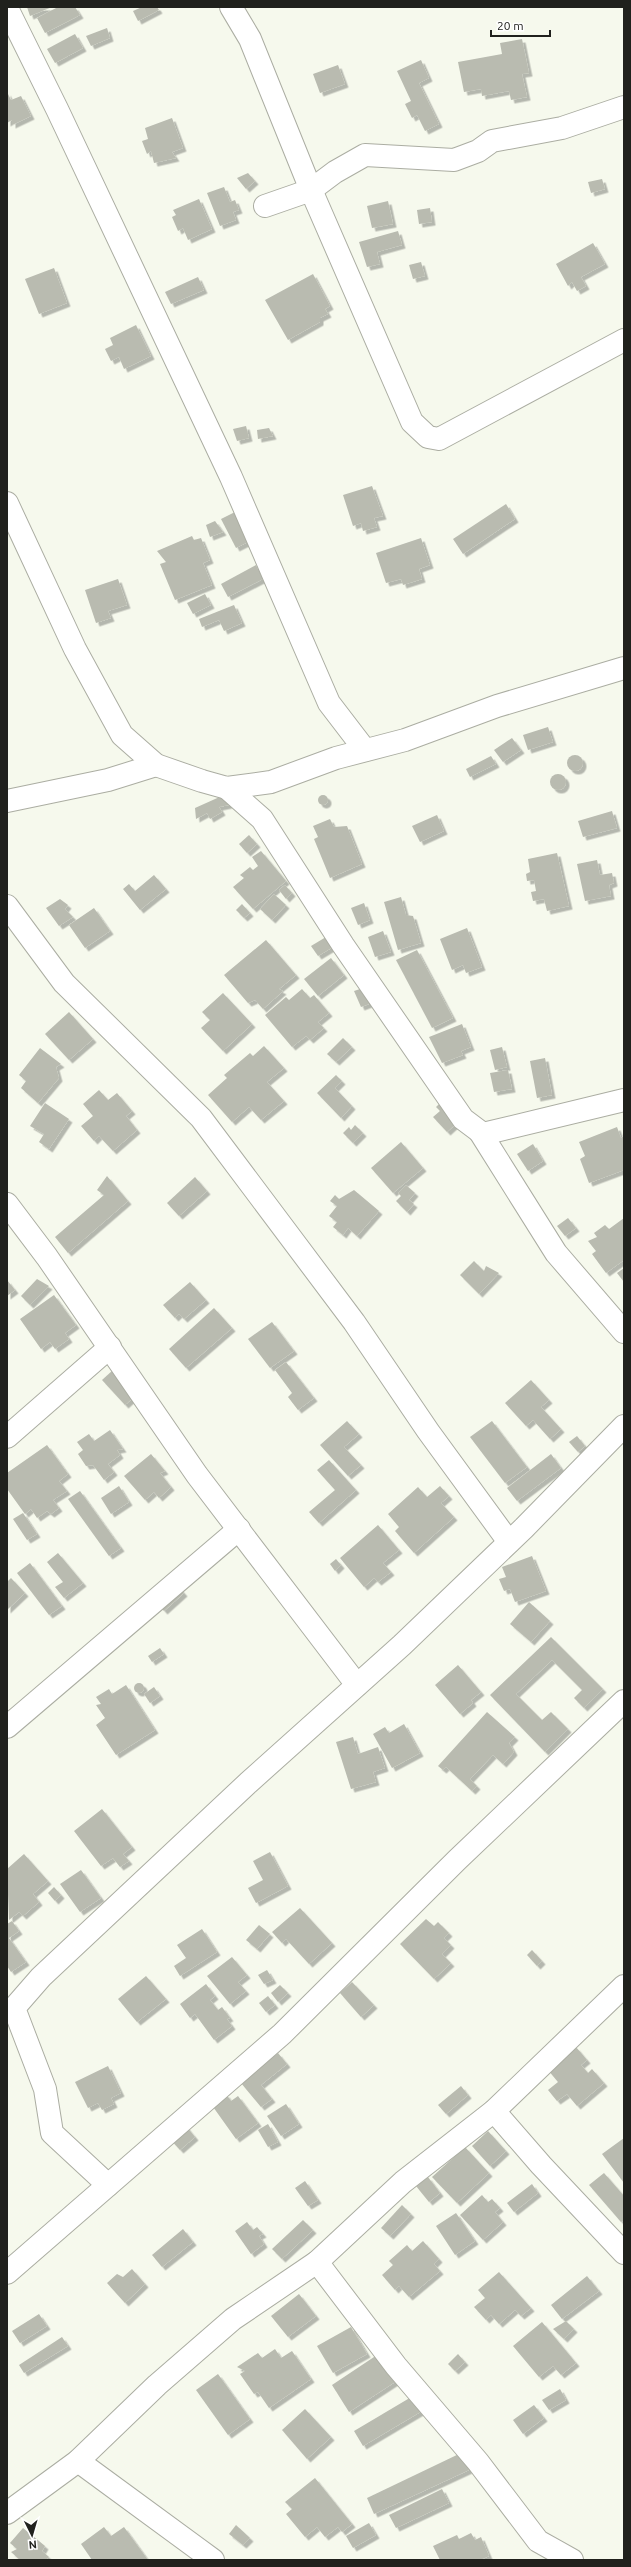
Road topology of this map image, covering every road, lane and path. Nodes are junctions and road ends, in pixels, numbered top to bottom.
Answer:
1 (231, 7) edge
2 (7, 8) edge
3 (624, 107) edge
4 (311, 190) junction
5 (265, 206) dead end
6 (624, 340) edge
7 (7, 503) edge
8 (624, 668) edge
9 (365, 750) junction
10 (156, 765) junction
11 (227, 788) junction
12 (7, 801) edge
13 (7, 906) edge
14 (624, 1100) edge
15 (480, 1132) junction
16 (7, 1204) edge
17 (15, 1228) edge
18 (624, 1332) edge
19 (110, 1347) junction
20 (624, 1426) edge
21 (7, 1437) edge
22 (239, 1529) junction
23 (509, 1542) junction
24 (357, 1685) junction
25 (624, 1701) edge
26 (7, 1727) edge
27 (624, 1986) edge
28 (11, 2004) edge
29 (494, 2111) junction
30 (108, 2185) junction
31 (624, 2253) edge
32 (317, 2262) junction
33 (7, 2273) edge
34 (78, 2461) junction
35 (7, 2513) edge
36 (213, 2560) edge
37 (572, 2560) edge

1 - 4 street
2 - 9 street
3 - 4 street
4 - 5 street
4 - 6 street
7 - 10 street
8 - 9 street
9 - 11 street
10 - 11 street
10 - 12 street
11 - 15 street
13 - 23 street
14 - 15 street
15 - 18 street
16 - 17 street
17 - 19 street
19 - 21 street
19 - 22 street
20 - 23 street
22 - 24 street
22 - 26 street
23 - 24 street
24 - 28 street
25 - 30 street
27 - 29 street
28 - 30 street
29 - 31 street
29 - 32 street
30 - 33 street
32 - 34 street
32 - 37 street
34 - 35 street
34 - 36 street

